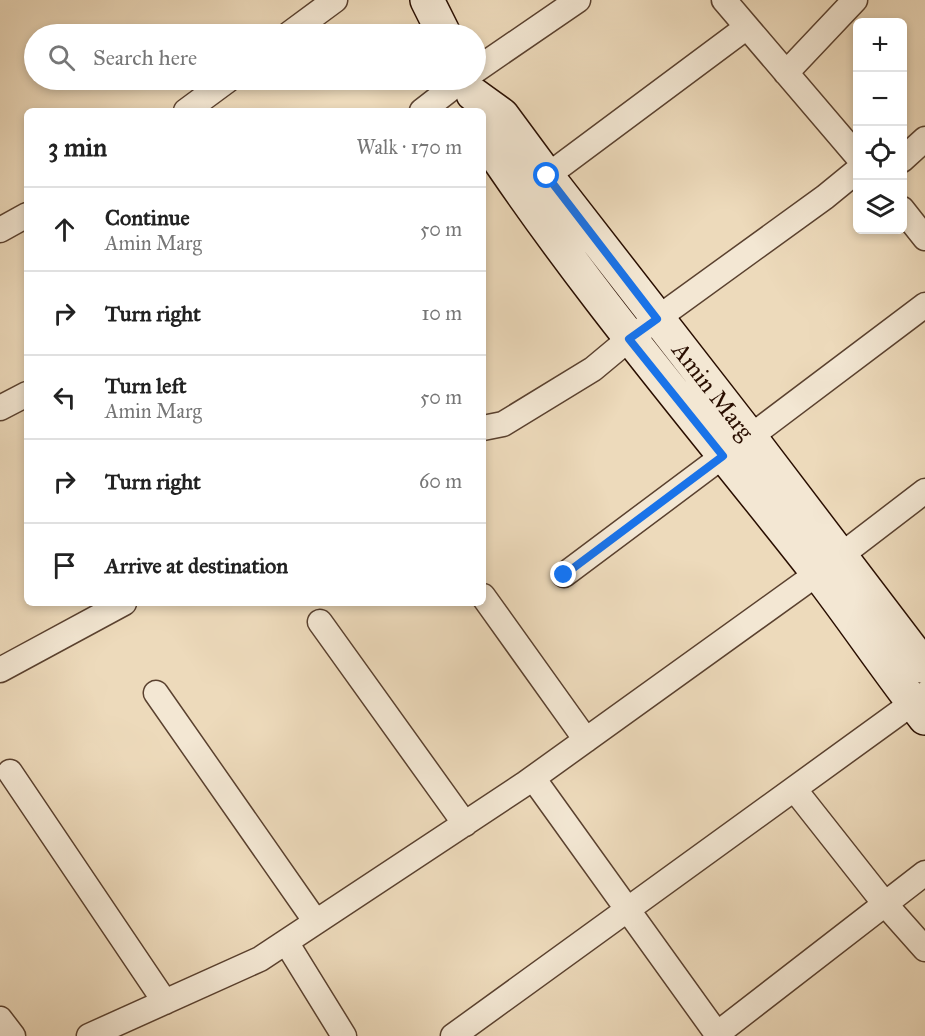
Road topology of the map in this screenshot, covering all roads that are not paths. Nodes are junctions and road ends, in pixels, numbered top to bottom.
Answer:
1 (335, 0) edge
2 (427, 0) edge
3 (578, 0) edge
4 (724, 0) edge
5 (855, 0) edge
6 (303, 24) edge
7 (439, 24) edge
8 (747, 27) junction
9 (786, 73) junction
10 (486, 74) edge
11 (214, 90) edge
12 (464, 90) edge
13 (473, 90) edge
14 (190, 108) edge
15 (428, 108) edge
16 (925, 139) edge
17 (486, 141) edge
18 (853, 151) edge
19 (907, 156) edge
20 (853, 174) edge
21 (547, 176) junction
22 (907, 214) edge
23 (24, 217) edge
24 (0, 230) edge
25 (925, 238) edge
26 (925, 305) edge
27 (657, 319) junction
28 (629, 339) junction
29 (24, 398) edge
30 (0, 408) edge
31 (486, 427) edge
32 (750, 437) junction
33 (723, 456) junction
34 (925, 491) edge
35 (829, 565) junction
36 (564, 575) dead end
37 (486, 600) edge
38 (118, 606) edge
39 (320, 622) dead end
40 (925, 667) edge
41 (0, 670) edge
42 (156, 693) dead end
43 (921, 705) edge
44 (586, 740) junction
45 (10, 772) dead end
46 (533, 778) junction
47 (795, 790) junction
48 (465, 824) junction
49 (925, 873) edge
50 (885, 904) junction
51 (627, 909) junction
52 (316, 922) junction
53 (286, 942) junction
54 (925, 949) edge
55 (165, 1002) junction
56 (0, 1018) edge
57 (716, 1035) edge
58 (13, 1036) edge
59 (89, 1036) edge
60 (344, 1036) edge
61 (453, 1036) edge

1 - 6 street
2 - 7 main road
3 - 10 street
4 - 8 street
5 - 9 street
8 - 9 street
8 - 21 street
9 - 18 street
11 - 14 street
12 - 15 street
13 - 21 main road, Amin Marg
16 - 19 street
17 - 28 main road, Amin Marg
20 - 27 street
21 - 27 main road, Amin Marg
22 - 25 street
23 - 24 street
26 - 32 street
27 - 28 street
27 - 32 main road, Amin Marg
28 - 31 street
28 - 33 main road, Amin Marg
29 - 30 street
32 - 35 main road, Amin Marg
33 - 35 main road, Amin Marg
33 - 36 street
34 - 35 street
35 - 40 main road, Amin Marg
35 - 43 main road, Amin Marg
35 - 44 street
37 - 44 street
38 - 41 street
39 - 48 street
42 - 52 street
43 - 47 street
44 - 46 street
45 - 55 street
46 - 48 street
46 - 51 street
47 - 50 street
47 - 51 street
48 - 52 street
49 - 50 street
50 - 54 street
50 - 57 street
51 - 57 street
51 - 61 street
52 - 53 street
53 - 55 street
53 - 60 street
55 - 59 street
56 - 58 street

